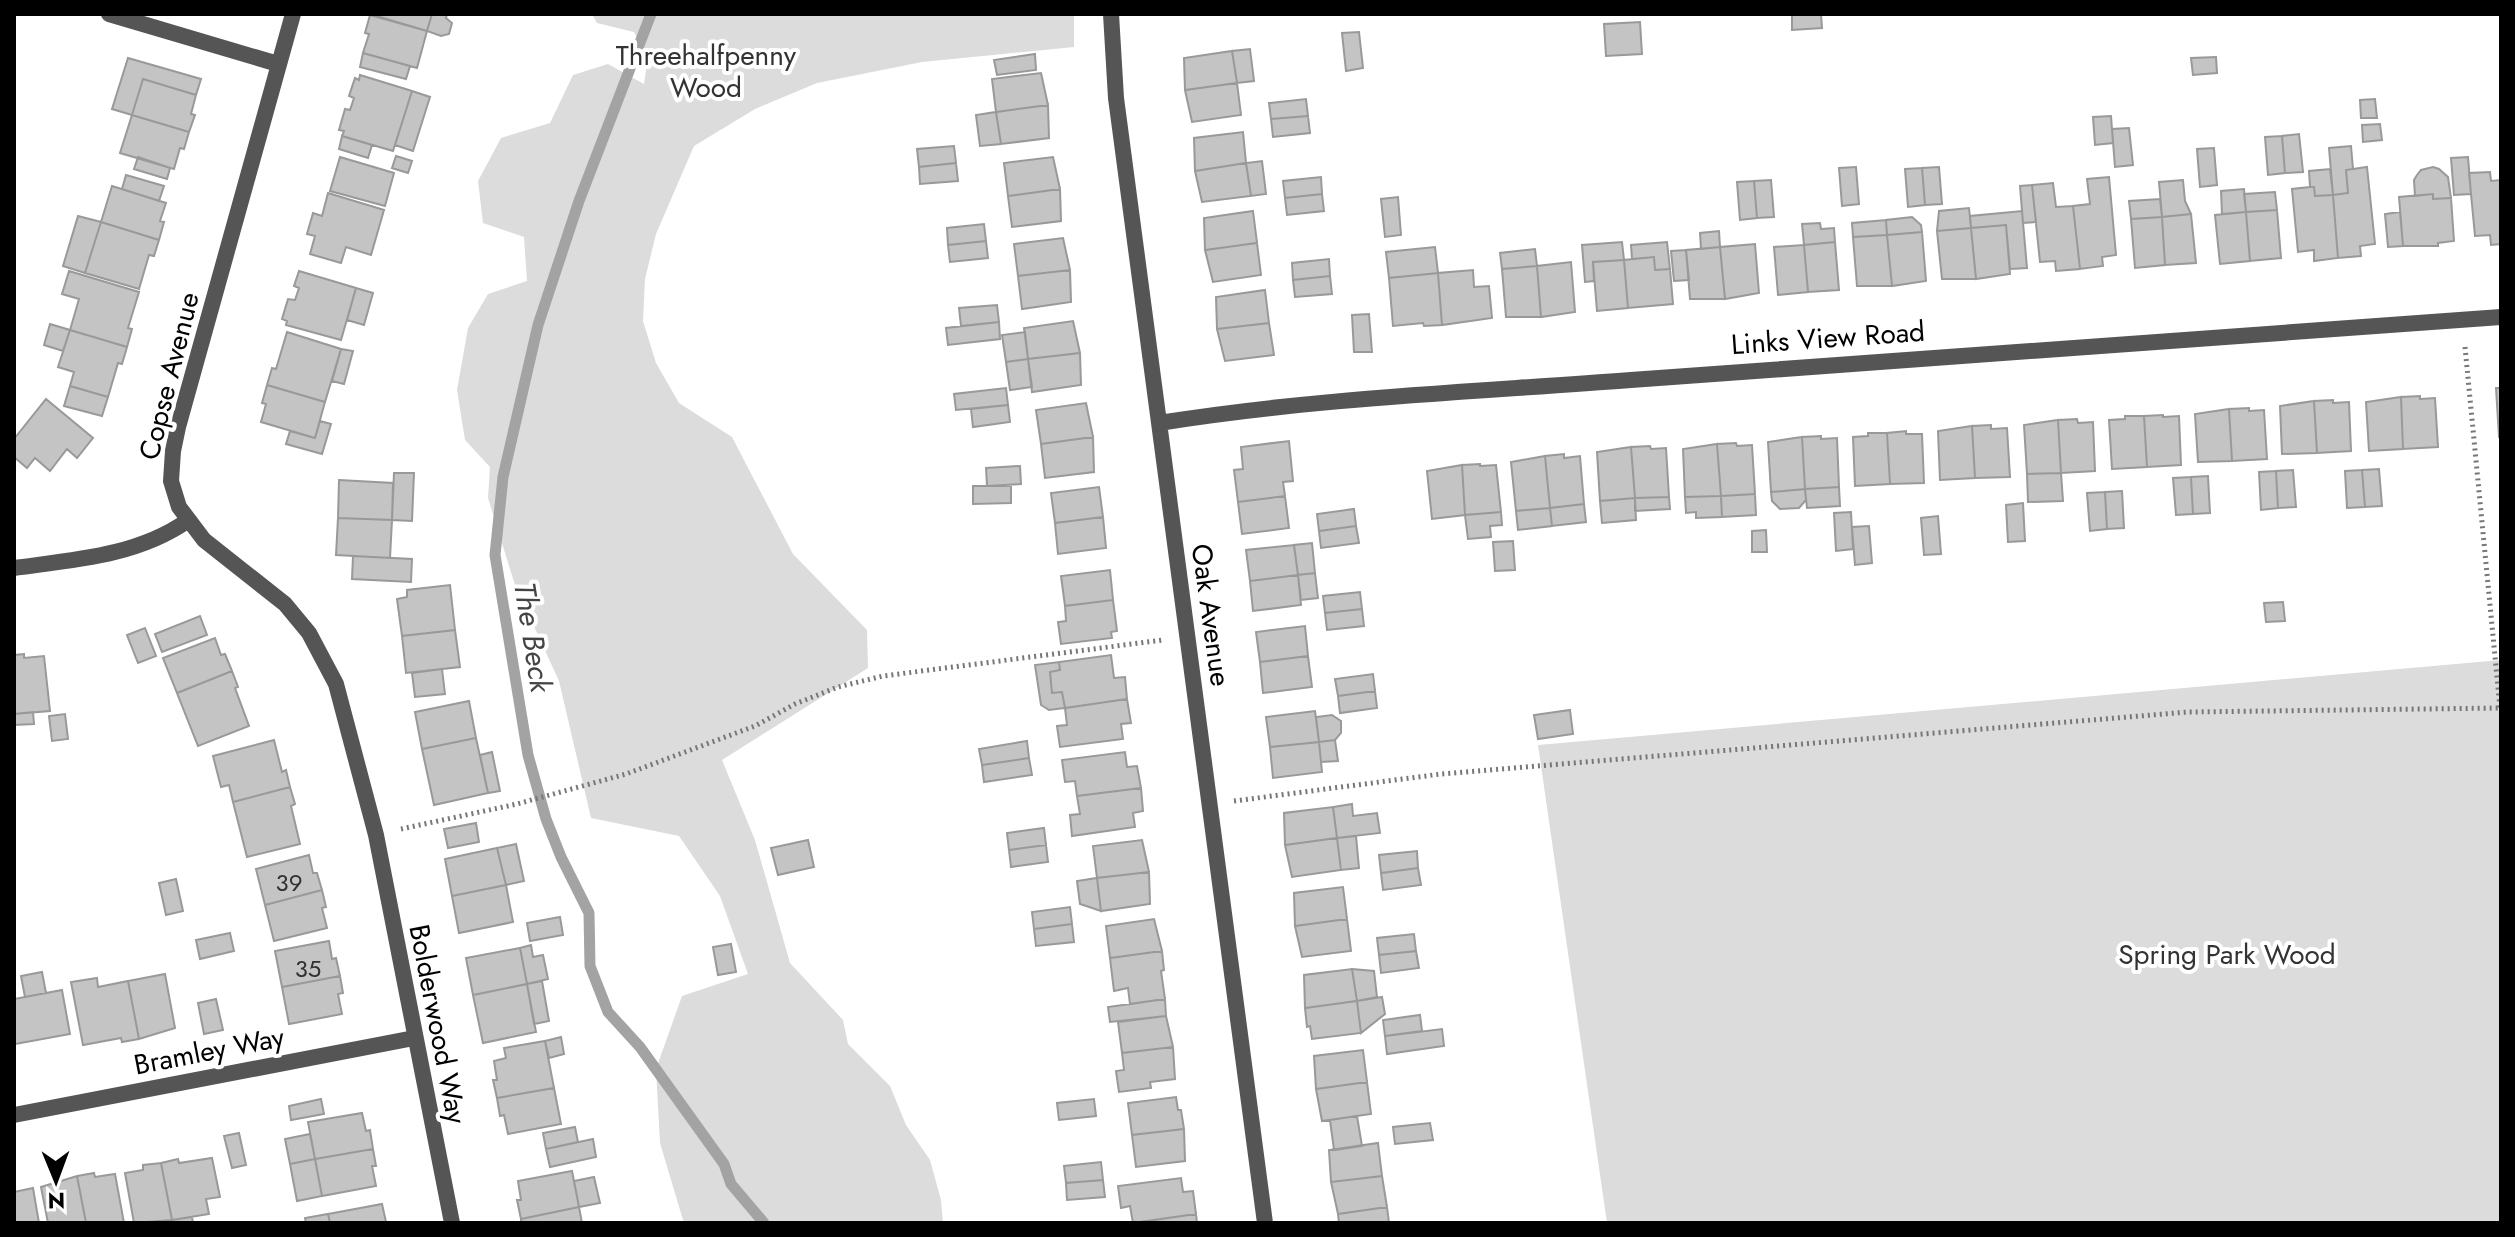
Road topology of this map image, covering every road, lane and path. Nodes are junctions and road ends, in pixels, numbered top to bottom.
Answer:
1 (109, 14) edge
2 (293, 14) edge
3 (1111, 14) edge
4 (278, 64) junction
5 (2501, 317) edge
6 (2462, 320) junction
7 (1159, 423) junction
8 (187, 521) junction
9 (14, 568) edge
10 (1188, 637) junction
11 (2500, 708) edge
12 (1210, 804) junction
13 (376, 835) junction
14 (414, 1038) junction
15 (14, 1115) edge
16 (452, 1223) edge
17 (1265, 1223) edge

1 - 4 street
2 - 4 street, Copse Avenue
3 - 7 street, Oak Avenue
4 - 8 street, Copse Avenue
5 - 6 street, Links View Road
6 - 7 street, Links View Road
6 - 11 path
7 - 10 street, Oak Avenue
8 - 9 street
8 - 13 street, Copse Avenue
10 - 12 street, Oak Avenue
10 - 13 path
11 - 12 path
12 - 17 street, Oak Avenue
13 - 14 street, Bolderwood Way
14 - 15 street, Bramley Way
14 - 16 street, Bolderwood Way

